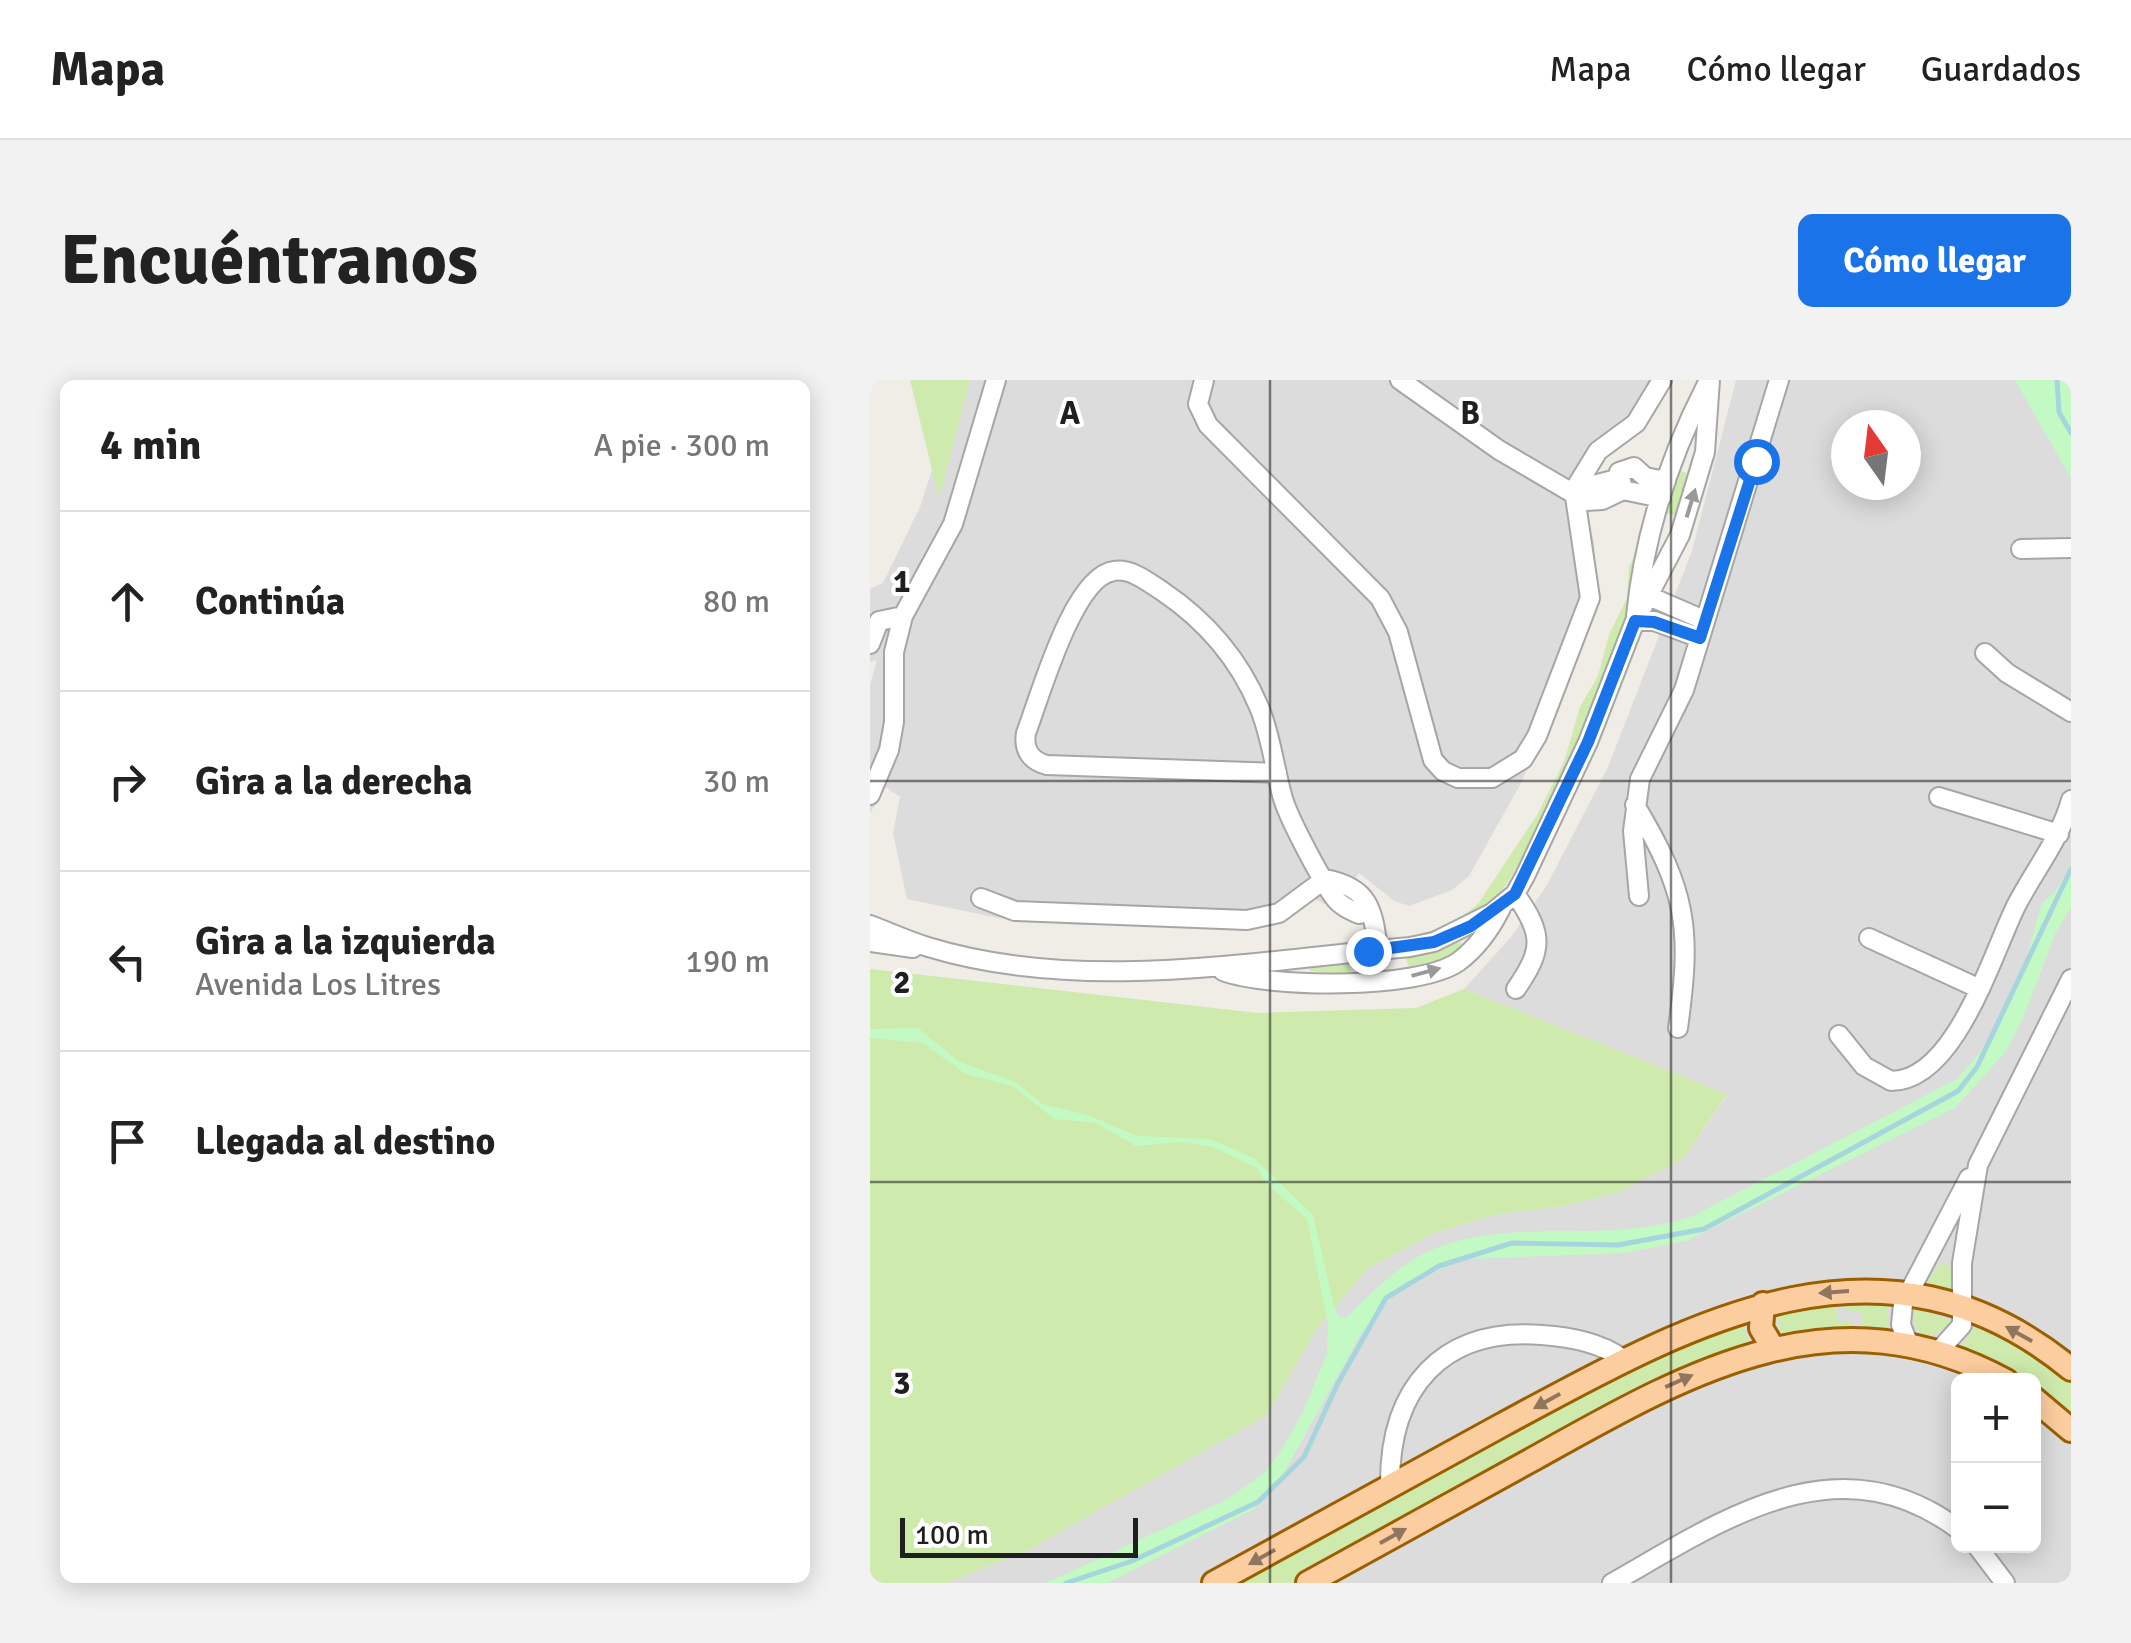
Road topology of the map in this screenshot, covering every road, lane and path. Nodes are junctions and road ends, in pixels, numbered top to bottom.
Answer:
1 (996, 380) edge
2 (1204, 380) edge
3 (1400, 380) edge
4 (1662, 380) edge
5 (1710, 380) edge
6 (1778, 380) edge
7 (1684, 432) junction
8 (1707, 437) junction
9 (1574, 490) junction
10 (1663, 490) junction
11 (2071, 548) edge
12 (2021, 549) dead end
13 (1644, 559) junction
14 (1666, 567) junction
15 (1651, 596) junction
16 (903, 616) junction
17 (1635, 621) junction
18 (1702, 629) junction
19 (870, 644) edge
20 (1985, 653) dead end
21 (2071, 712) edge
22 (1277, 773) junction
23 (872, 788) edge
24 (1940, 798) dead end
25 (2071, 800) edge
26 (1635, 805) junction
27 (2059, 834) junction
28 (1325, 880) junction
29 (1515, 894) junction
30 (1639, 896) dead end
31 (981, 898) dead end
32 (1501, 907) junction
33 (870, 926) edge
34 (1454, 932) junction
35 (1869, 938) dead end
36 (870, 942) edge
37 (928, 948) junction
38 (1378, 950) junction
39 (1468, 953) junction
40 (1310, 954) junction
41 (1216, 969) junction
42 (2071, 978) edge
43 (1310, 980) junction
44 (1516, 989) dead end
45 (1980, 989) junction
46 (1678, 1028) dead end
47 (1839, 1035) dead end
48 (1978, 1165) junction
49 (1932, 1256) junction
50 (1962, 1263) junction
51 (1906, 1294) junction
52 (1763, 1304) junction
53 (1962, 1307) junction
54 (1909, 1345) junction
55 (1772, 1348) junction
56 (1938, 1352) junction
57 (1623, 1359) junction
58 (2071, 1369) edge
59 (1989, 1373) edge
60 (2041, 1404) edge
61 (2071, 1430) edge
62 (1390, 1486) junction
63 (1951, 1525) edge
64 (1982, 1553) edge
65 (1214, 1583) edge
66 (1308, 1583) edge
67 (1612, 1583) edge
68 (2005, 1583) edge

1 - 16 street
2 - 9 street
3 - 9 street
4 - 9 street
5 - 7 street
5 - 8 street
6 - 18 street
7 - 8 street
7 - 10 street
14 -> 8 street
9 - 10 street
10 - 13 street
11 - 12 street
13 - 14 street
13 - 17 street
14 - 15 street
15 - 17 street
15 - 18 street
16 - 19 street
16 - 23 street
17 - 18 street
17 - 29 street
18 - 26 street
20 - 21 street
22 - 22 street
22 - 28 street
24 - 27 street
25 - 27 street
26 - 30 street
26 - 46 street
27 - 45 street
28 - 31 street
28 - 38 street
29 - 32 street
29 - 44 street
32 - 34 street
32 - 39 street
33 - 37 street
34 - 38 street
34 - 39 street
35 - 45 street
36 - 37 street
37 - 41 street
38 - 40 street
43 -> 39 street
40 - 41 street
40 - 43 street
41 - 43 street
42 - 48 street
45 - 47 street
48 - 49 street
48 - 50 street
49 - 50 street
49 - 51 street
50 - 53 street
51 -> 52 main road
51 - 53 main road
51 - 54 street
52 - 55 main road
52 - 57 main road
53 - 56 street
58 -> 53 main road
54 - 55 main road
54 - 56 main road
66 -> 55 main road
56 - 59 main road
57 -> 62 main road
57 - 62 street
60 - 61 main road
62 -> 65 main road
63 - 67 street
64 - 68 street

